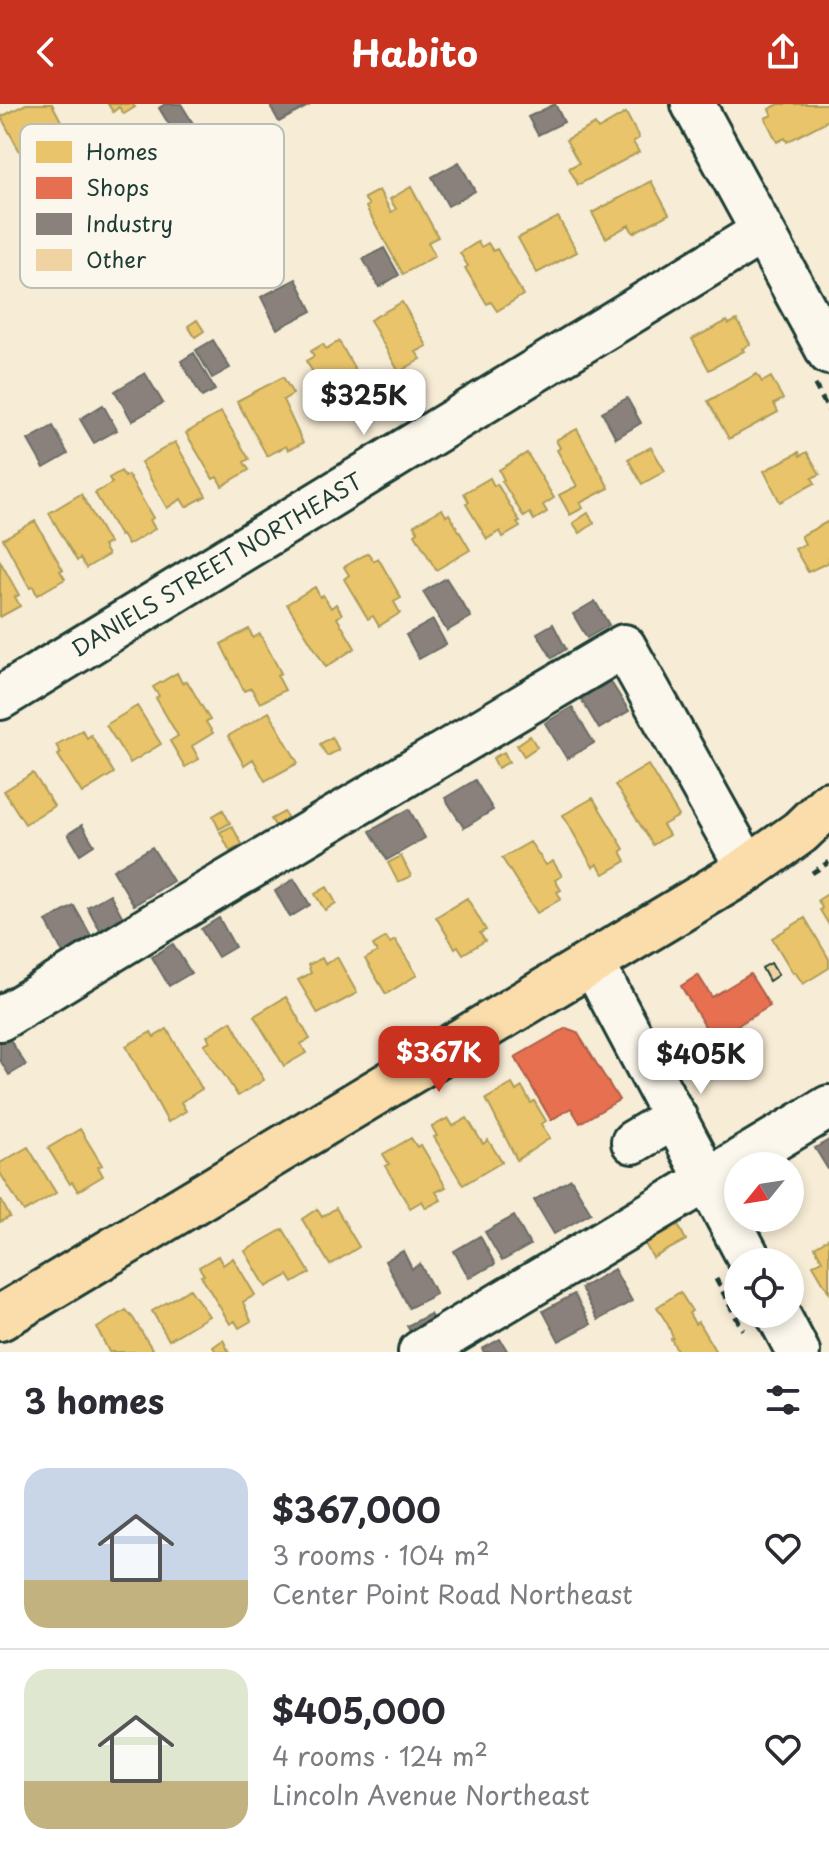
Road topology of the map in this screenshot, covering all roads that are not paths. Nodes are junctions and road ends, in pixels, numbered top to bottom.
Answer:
1 (693, 104) edge
2 (762, 232) junction
3 (829, 353) edge
4 (0, 698) edge
5 (829, 804) edge
6 (748, 869) junction
7 (592, 962) junction
8 (0, 1019) edge
9 (829, 1107) edge
10 (675, 1117) junction
11 (633, 1142) dead end
12 (708, 1178) junction
13 (744, 1248) edge
14 (0, 1318) edge
15 (785, 1328) edge
16 (420, 1352) edge
17 (798, 1352) edge

1 - 2 street
2 - 3 street
2 - 4 street, DANIELS STREET NORTHEAST
5 - 6 main road
6 - 7 main road
6 - 8 street
7 - 10 street
7 - 14 main road
9 - 12 street
10 - 11 street
10 - 12 street
12 - 13 street
12 - 16 street
15 - 17 street

